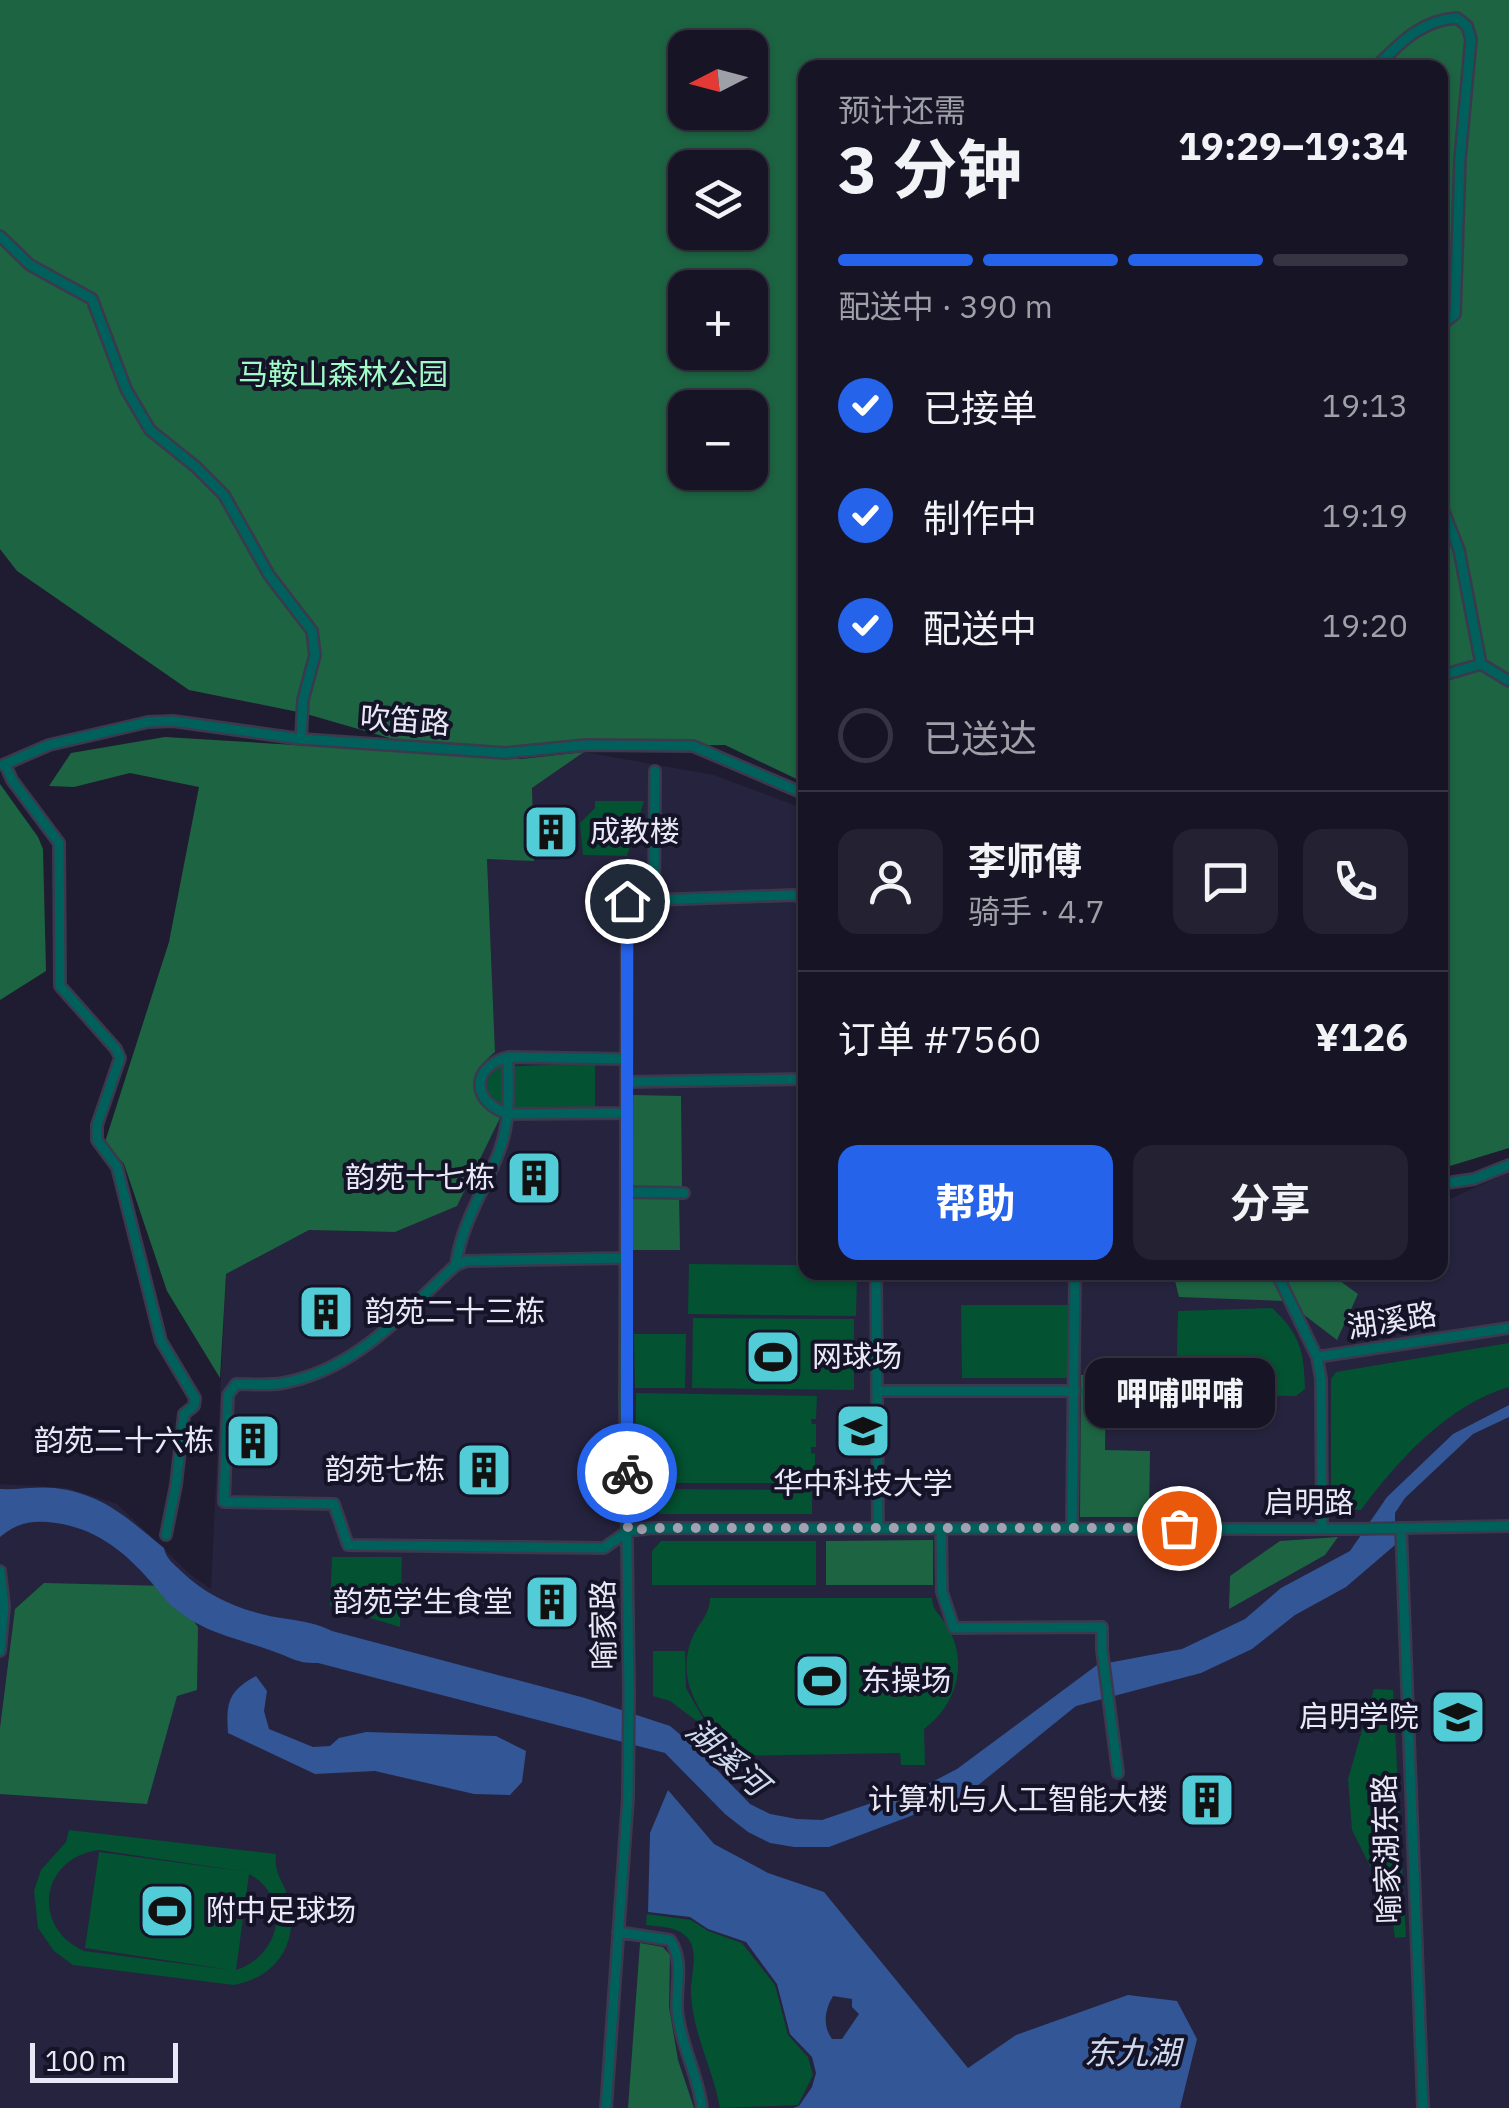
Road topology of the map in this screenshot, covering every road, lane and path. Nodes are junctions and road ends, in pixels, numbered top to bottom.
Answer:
1 (1383, 60) edge
2 (0, 236) edge
3 (1448, 320) edge
4 (1448, 522) edge
5 (1481, 664) junction
6 (1448, 674) edge
7 (1509, 681) edge
8 (301, 740) junction
9 (3, 765) edge
10 (655, 771) dead end
11 (798, 791) edge
12 (798, 896) edge
13 (654, 899) junction
14 (508, 1057) junction
15 (626, 1058) junction
16 (798, 1079) edge
17 (626, 1082) junction
18 (626, 1113) junction
19 (509, 1114) junction
20 (1509, 1166) edge
21 (1448, 1183) edge
22 (626, 1192) junction
23 (684, 1193) dead end
24 (625, 1258) junction
25 (456, 1264) junction
26 (876, 1280) edge
27 (1075, 1280) edge
28 (1280, 1280) edge
29 (1509, 1328) edge
30 (1317, 1358) junction
31 (1074, 1390) junction
32 (878, 1391) junction
33 (1509, 1526) edge
34 (878, 1527) junction
35 (941, 1528) junction
36 (1072, 1528) junction
37 (1400, 1528) junction
38 (1322, 1529) junction
39 (628, 1531) junction
40 (166, 1534) dead end
41 (0, 1571) edge
42 (0, 1651) edge
43 (1118, 1773) dead end
44 (618, 1932) junction
45 (606, 2108) edge
46 (702, 2108) edge
47 (1423, 2108) edge

1 - 3 street
2 - 8 street
4 - 5 street
5 - 6 street
5 - 7 street
8 - 9 street, 吹笛路
8 - 11 street, 吹笛路
9 - 40 street
10 - 13 street
12 - 13 street
13 - 15 street, 喻家路
14 - 15 street
14 - 19 street
14 - 19 street
15 - 17 street, 喻家路
16 - 17 street
17 - 18 street, 喻家路
18 - 19 street
18 - 22 street, 喻家路
19 - 25 street
20 - 21 street
22 - 23 street
22 - 24 street, 喻家路
24 - 25 street
24 - 39 street, 喻家路
25 - 39 street, 启明路
26 - 32 street
27 - 31 street
28 - 30 street, 湖溪路
29 - 30 street, 湖溪路
30 - 38 street
31 - 32 street
31 - 36 street
32 - 34 street
33 - 37 street, 启明路
34 - 35 street, 启明路
34 - 39 street, 启明路
35 - 36 street, 启明路
35 - 43 street
36 - 38 street, 启明路
37 - 38 street, 启明路
37 - 47 street, 喻家湖东路
39 - 44 street, 喻家路
41 - 42 street
44 - 45 street, 喻家路
44 - 46 street

